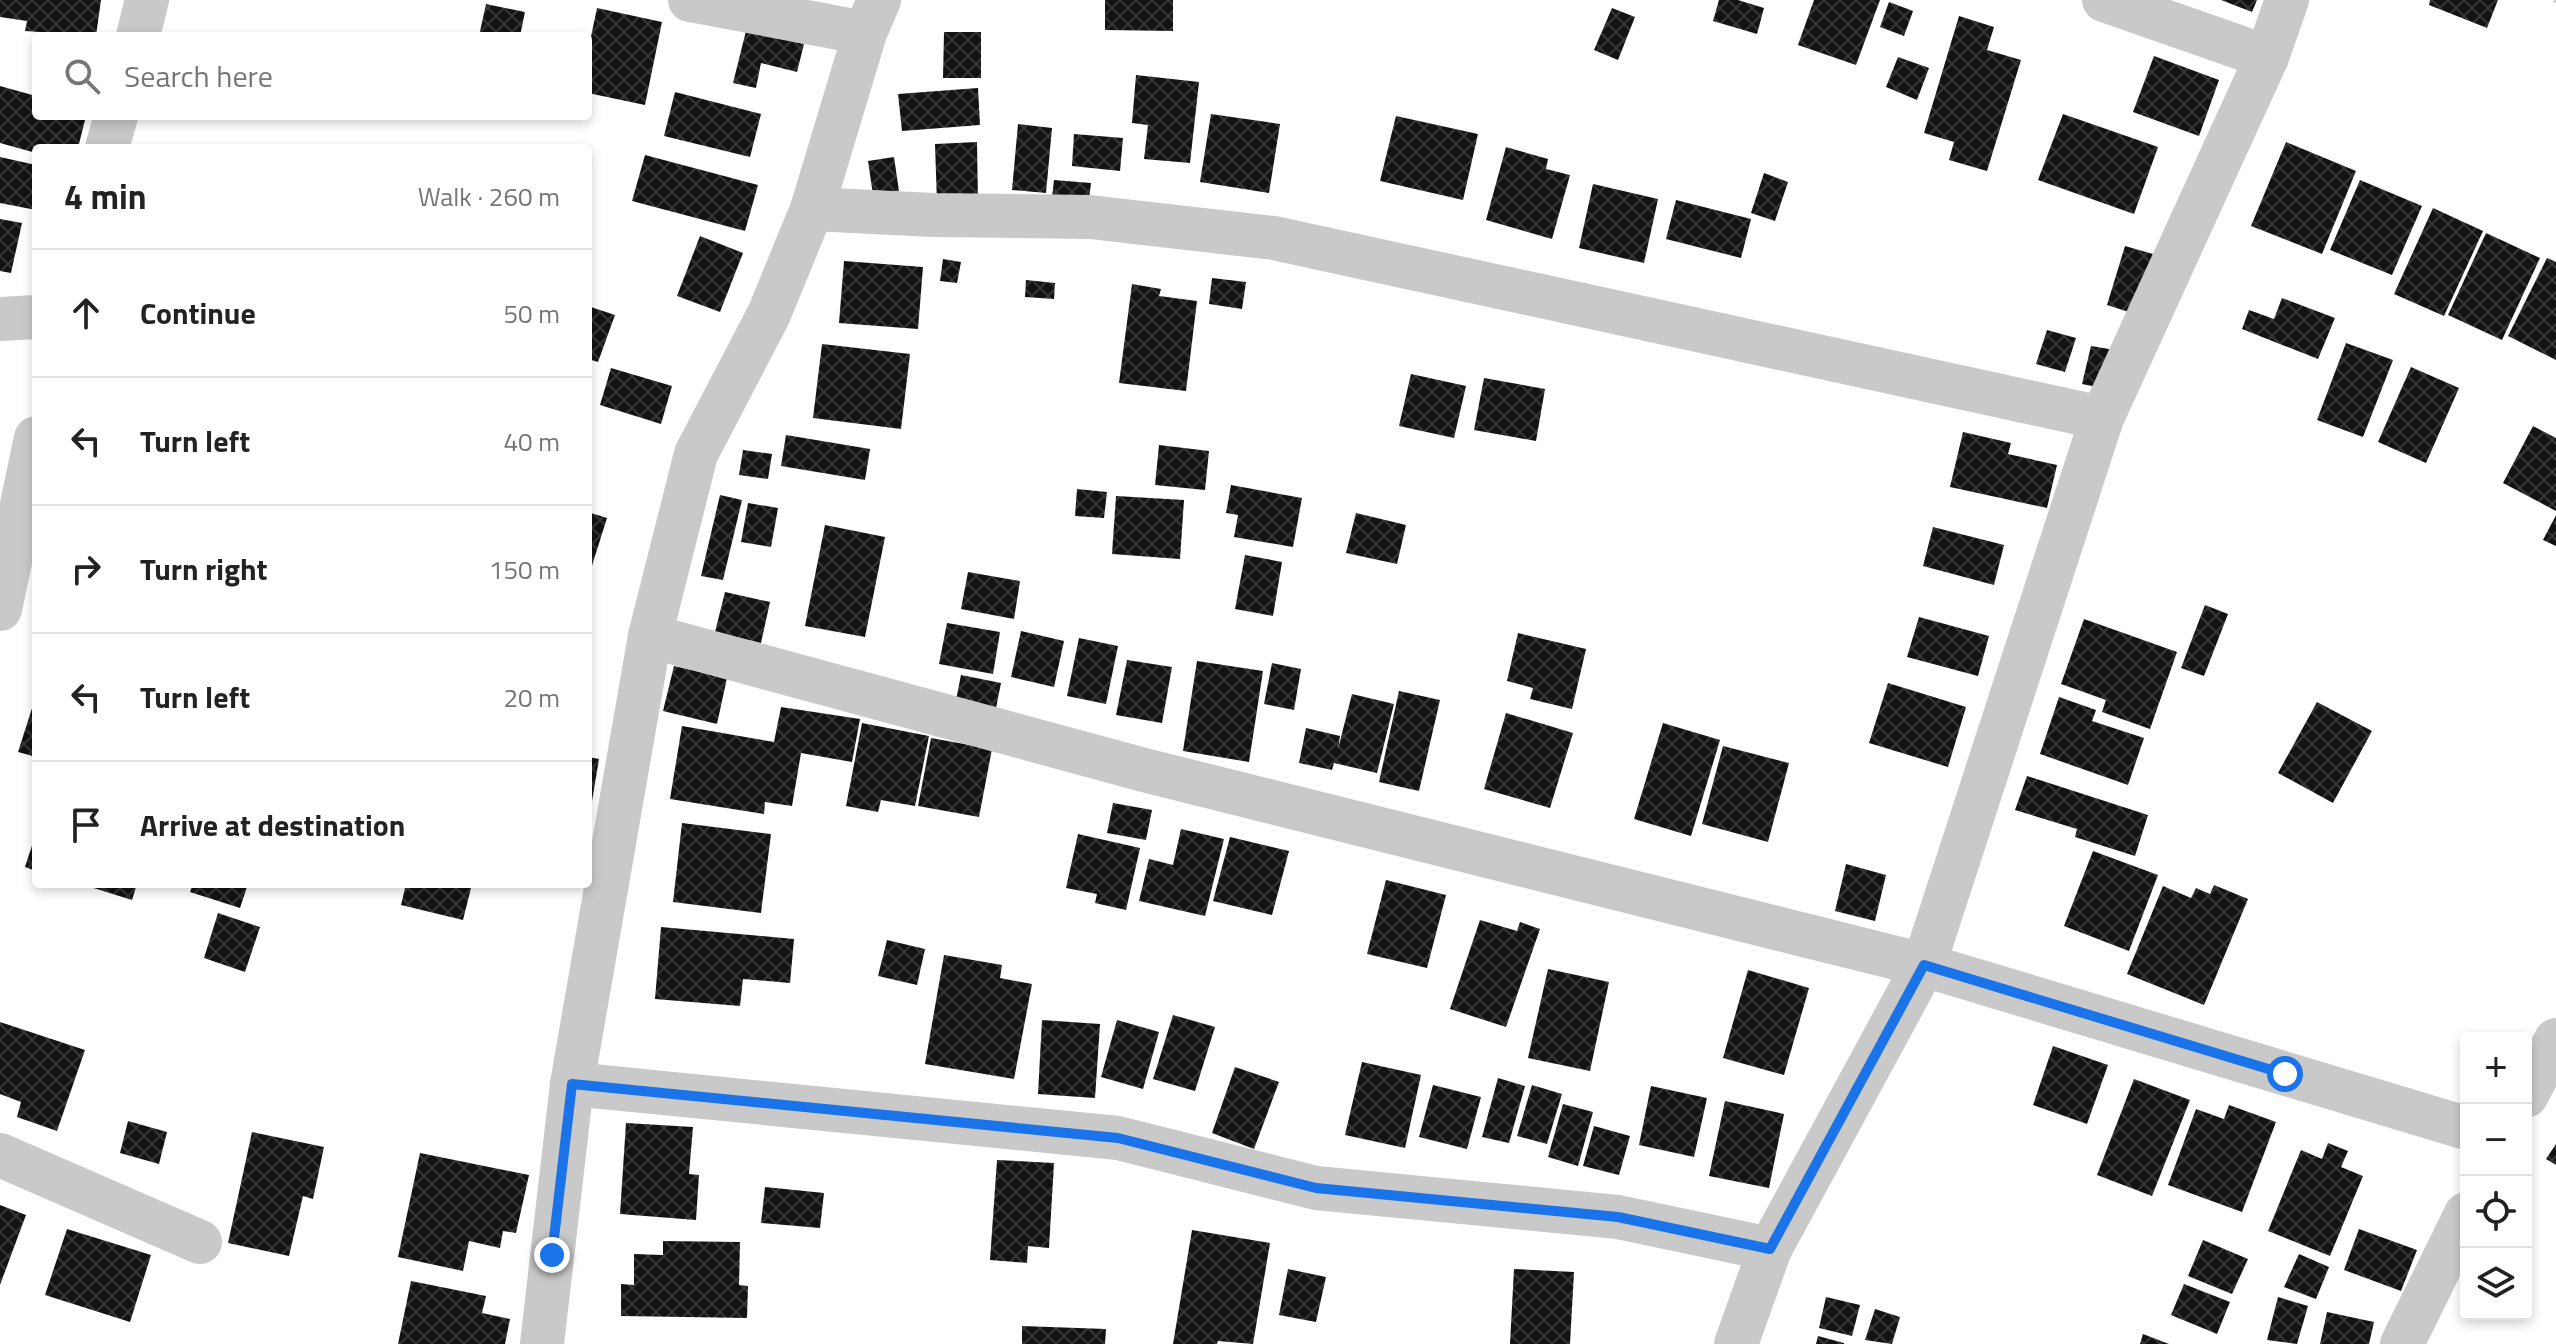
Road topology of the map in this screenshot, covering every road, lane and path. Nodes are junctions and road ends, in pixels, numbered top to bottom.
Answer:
1 (147, 0) edge
2 (690, 0) edge
3 (2104, 0) edge
4 (2287, 0) edge
5 (872, 16) edge
6 (139, 32) edge
7 (2267, 57) junction
8 (115, 120) edge
9 (108, 144) edge
10 (812, 209) junction
11 (32, 317) edge
12 (0, 319) edge
13 (2102, 418) junction
14 (32, 457) edge
15 (0, 609) edge
16 (650, 636) junction
17 (1924, 965) junction
18 (2556, 1040) edge
19 (572, 1084) junction
20 (2532, 1085) edge
21 (2460, 1126) edge
22 (0, 1155) edge
23 (2460, 1226) edge
24 (200, 1242) dead end
25 (1770, 1249) junction
26 (542, 1344) edge
27 (1736, 1344) edge
28 (2402, 1344) edge

1 - 6 street
2 - 5 street
3 - 7 street
4 - 7 street
5 - 10 street
7 - 13 street
8 - 9 street
10 - 13 street
10 - 16 street
11 - 12 street
13 - 17 street
14 - 15 street
16 - 17 street
16 - 19 street
17 - 21 street
17 - 25 street
18 - 20 street
19 - 25 street
19 - 26 street
22 - 24 street
23 - 28 street
25 - 27 street

